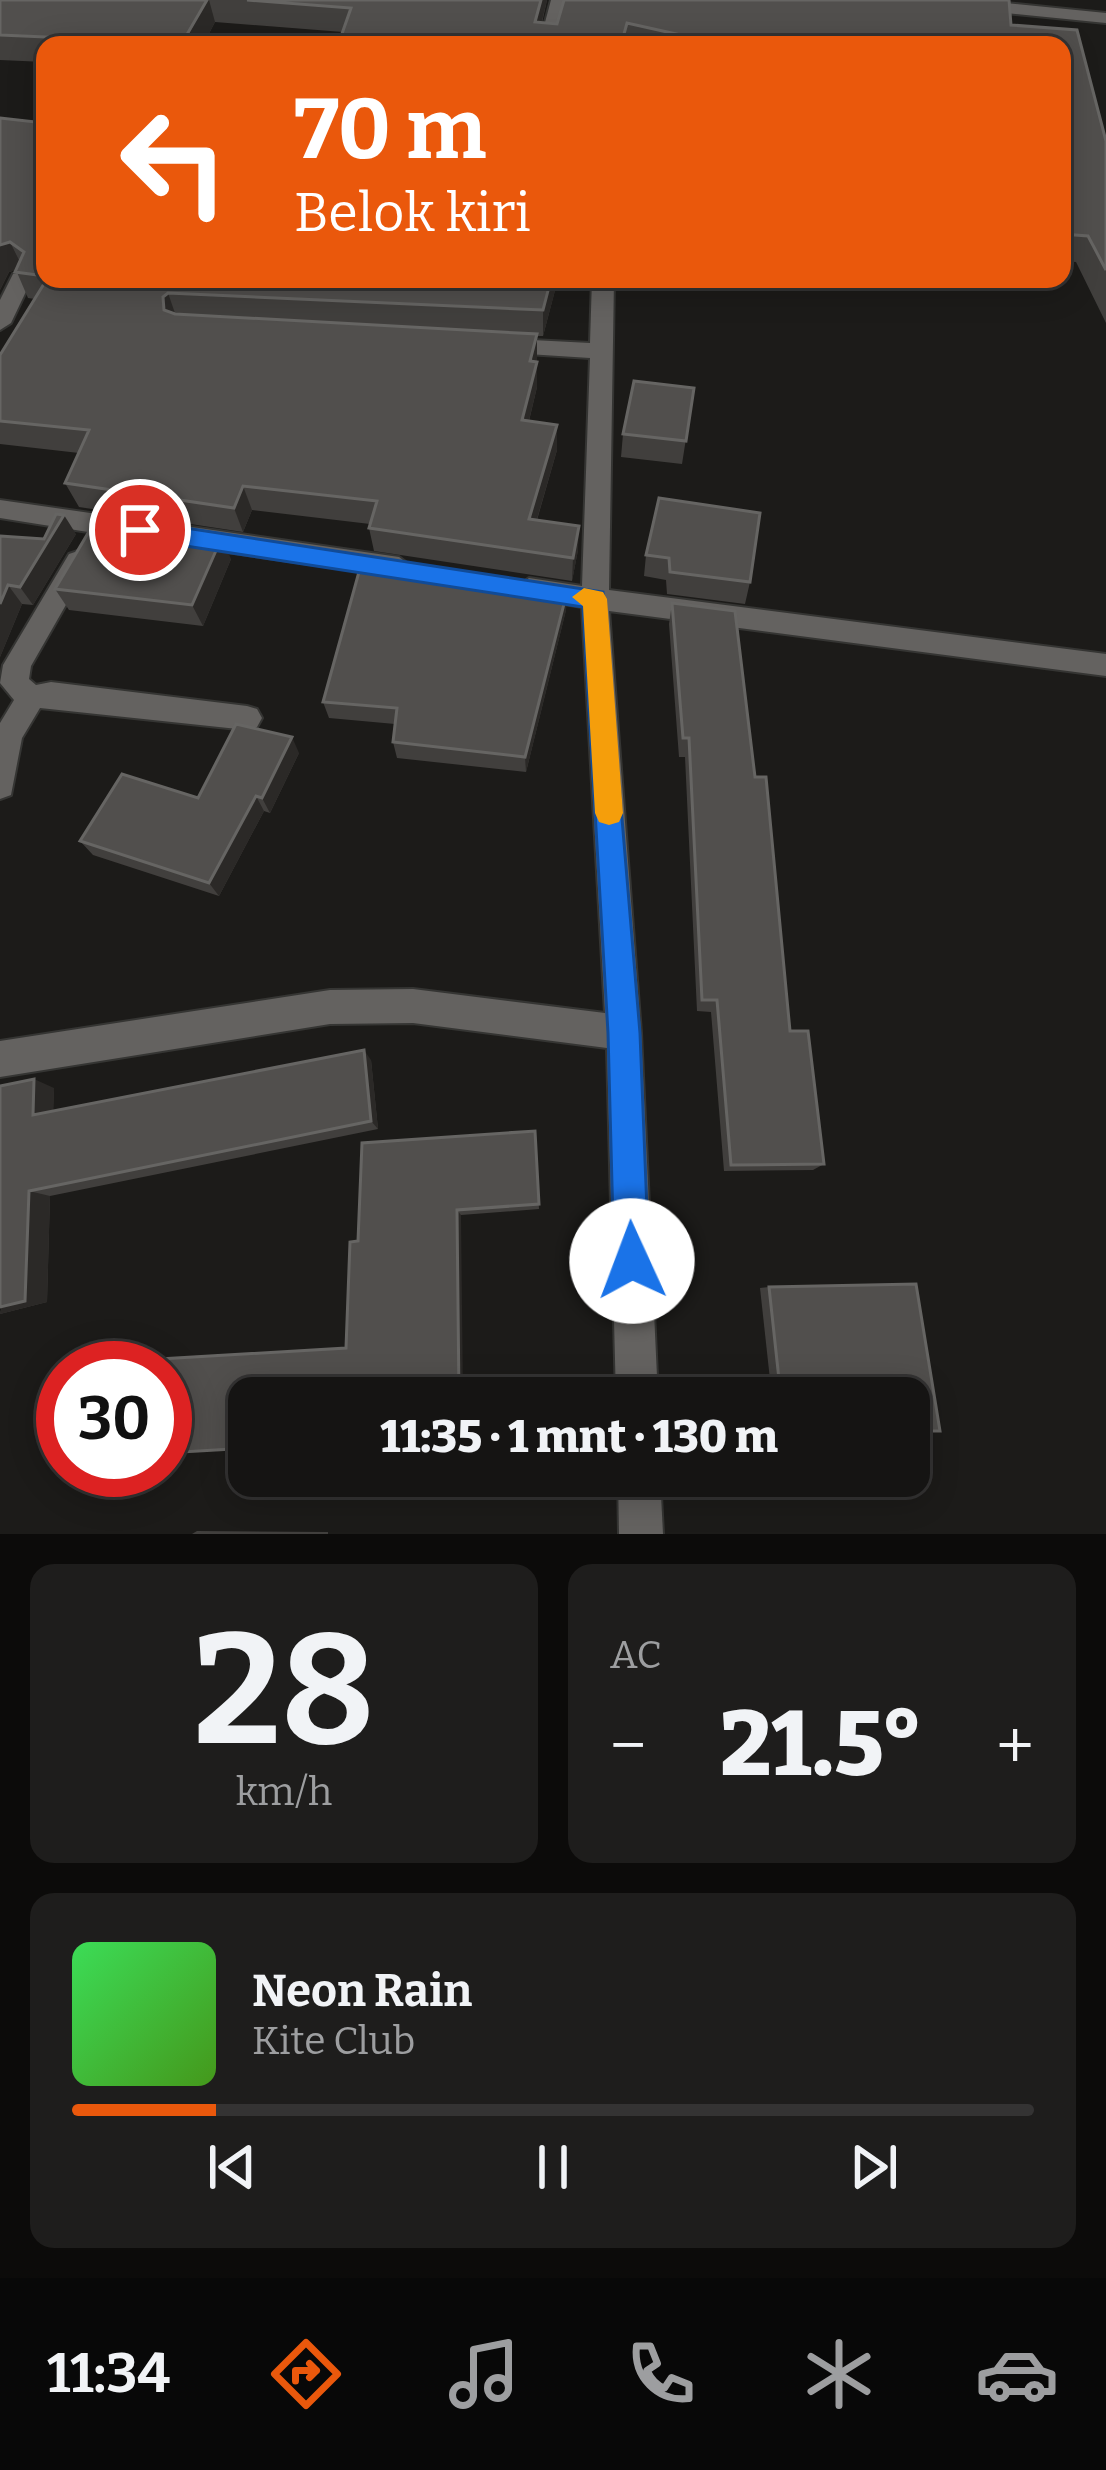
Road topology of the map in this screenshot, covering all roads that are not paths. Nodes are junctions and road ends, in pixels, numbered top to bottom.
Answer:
1 (559, 0) edge
2 (927, 0) edge
3 (1106, 18) edge
4 (550, 36) edge
5 (21, 279) edge
6 (602, 288) edge
7 (0, 323) edge
8 (460, 343) edge
9 (598, 351) junction
10 (0, 509) edge
11 (100, 524) junction
12 (436, 573) edge
13 (504, 584) edge
14 (595, 599) junction
15 (1106, 665) edge
16 (31, 698) junction
17 (247, 718) dead end
18 (0, 786) edge
19 (624, 1033) junction
20 (0, 1059) edge
21 (636, 1377) edge
22 (640, 1497) edge
23 (641, 1534) edge

1 - 4 street
2 - 3 street
5 - 7 street
6 - 9 street
8 - 9 street
9 - 14 street
10 - 11 street
11 - 12 street
11 - 16 street
13 - 14 street
14 - 15 street
14 - 19 street
16 - 17 street
16 - 18 street
19 - 20 street
19 - 21 street
22 - 23 street

